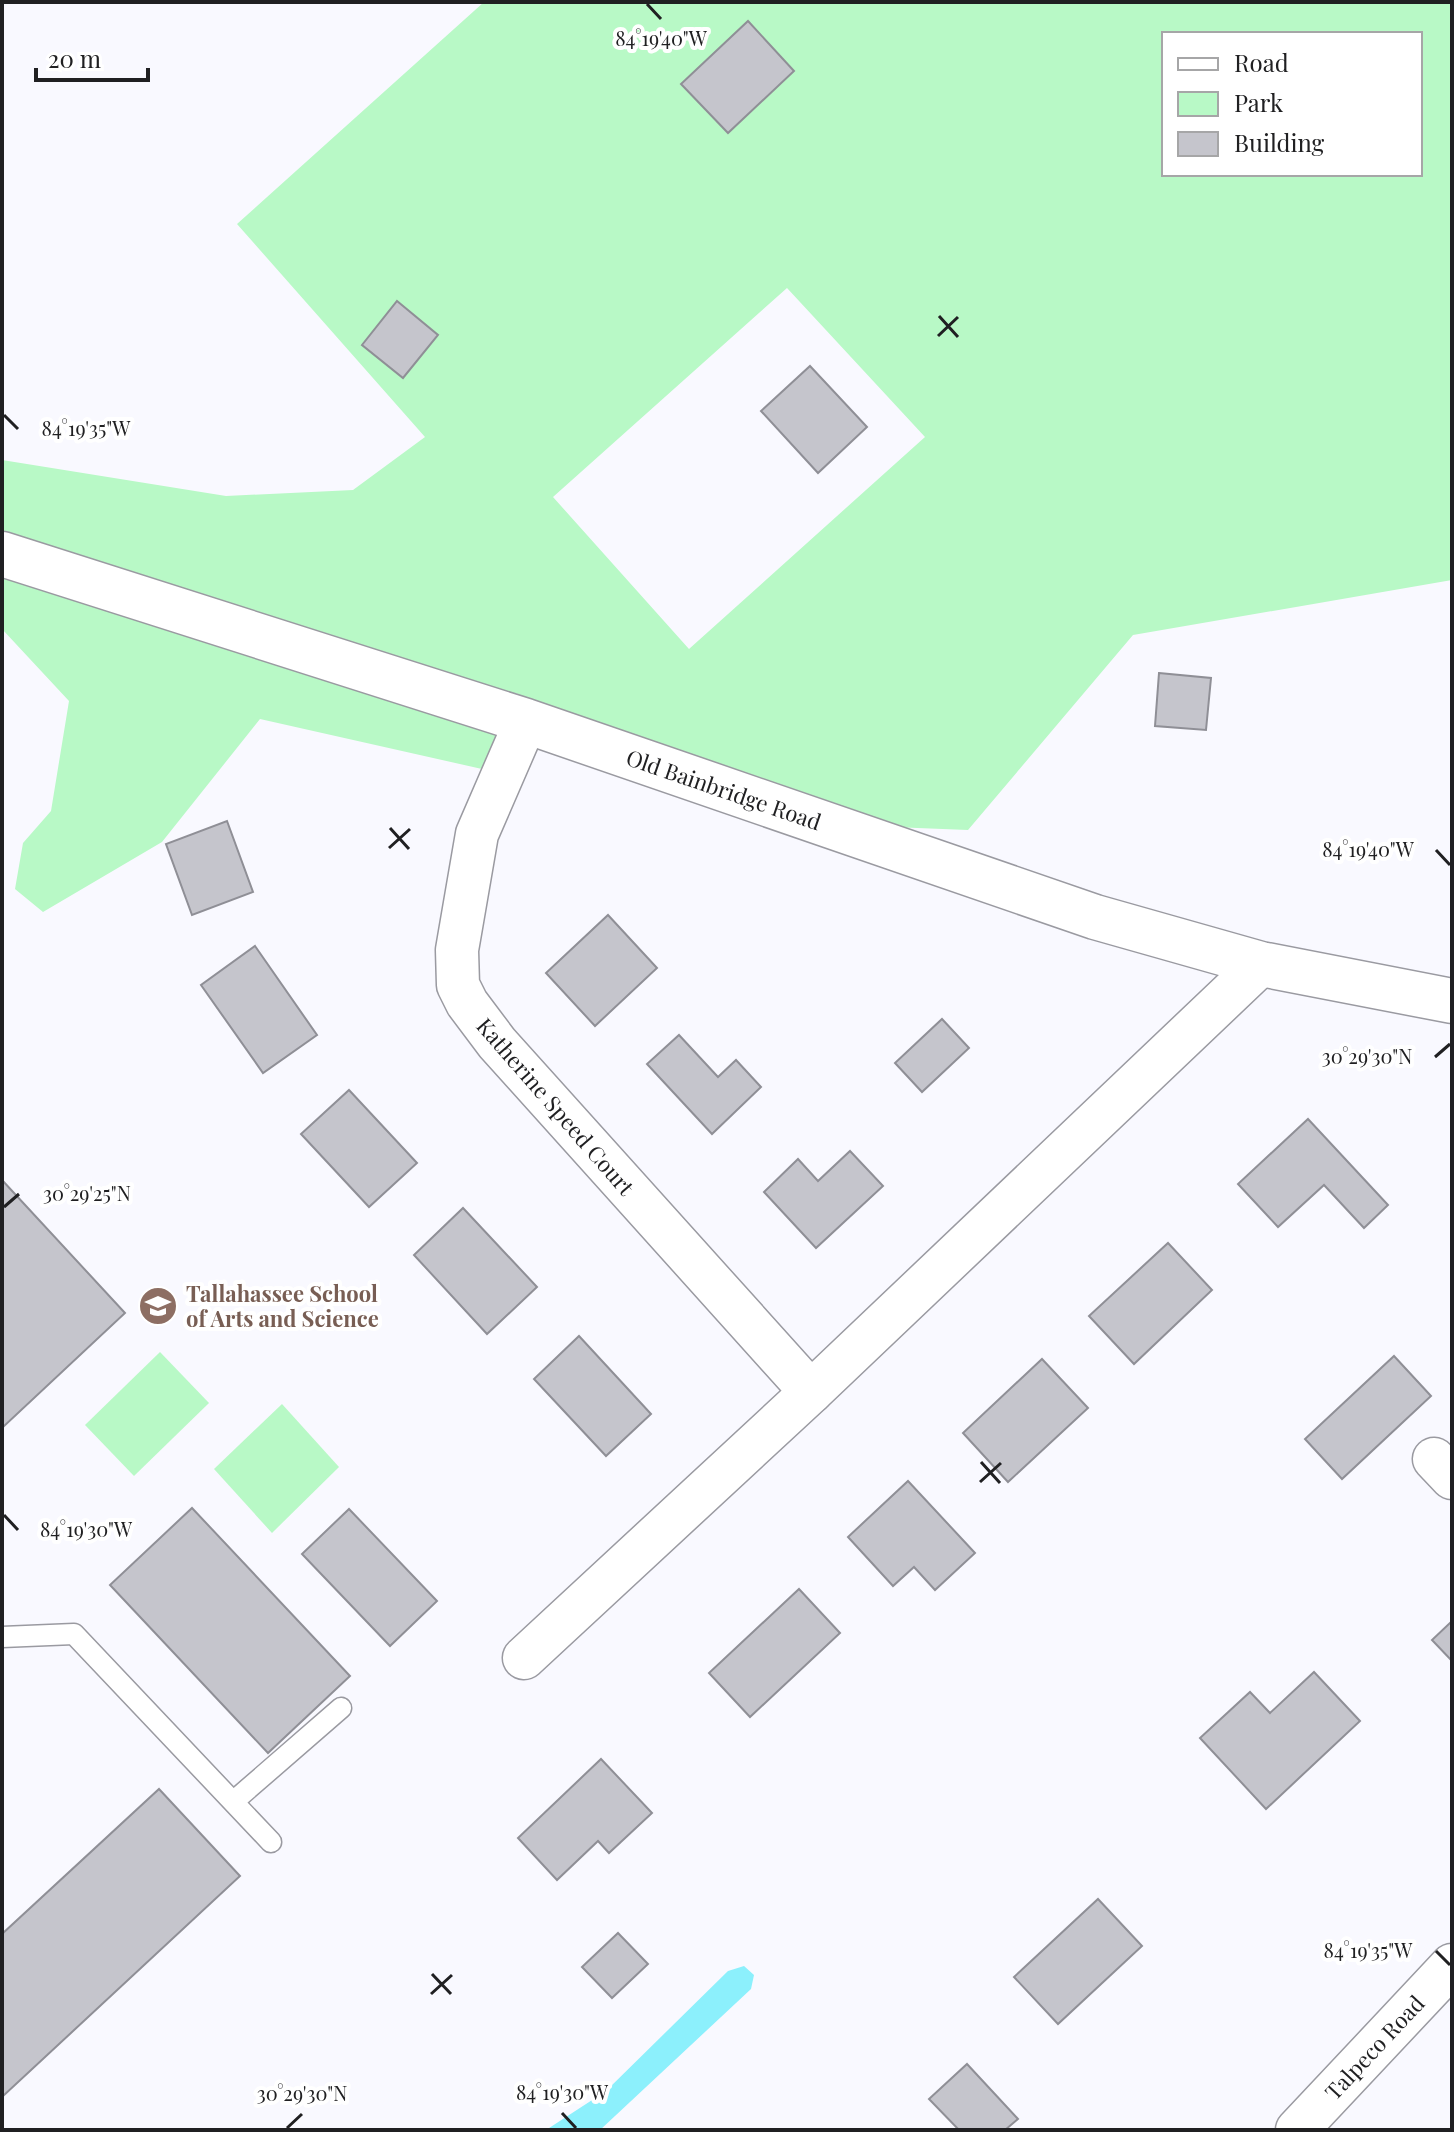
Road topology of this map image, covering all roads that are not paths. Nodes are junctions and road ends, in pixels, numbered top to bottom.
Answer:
1 (2, 554) edge
2 (526, 721) junction
3 (1261, 964) junction
4 (1452, 1001) edge
5 (811, 1392) junction
6 (2, 1637) edge
7 (524, 1658) dead end
8 (341, 1708) dead end
9 (234, 1801) junction
10 (271, 1842) dead end
11 (1452, 1965) edge
12 (1297, 2130) edge

1 - 2 main road, Old Bainbridge Road
2 - 3 main road, Old Bainbridge Road
2 - 5 street, Katherine Speed Court
3 - 4 main road, Old Bainbridge Road
3 - 5 street
5 - 7 street
6 - 9 lane
8 - 9 lane
9 - 10 lane
11 - 12 street, Talpeco Road

